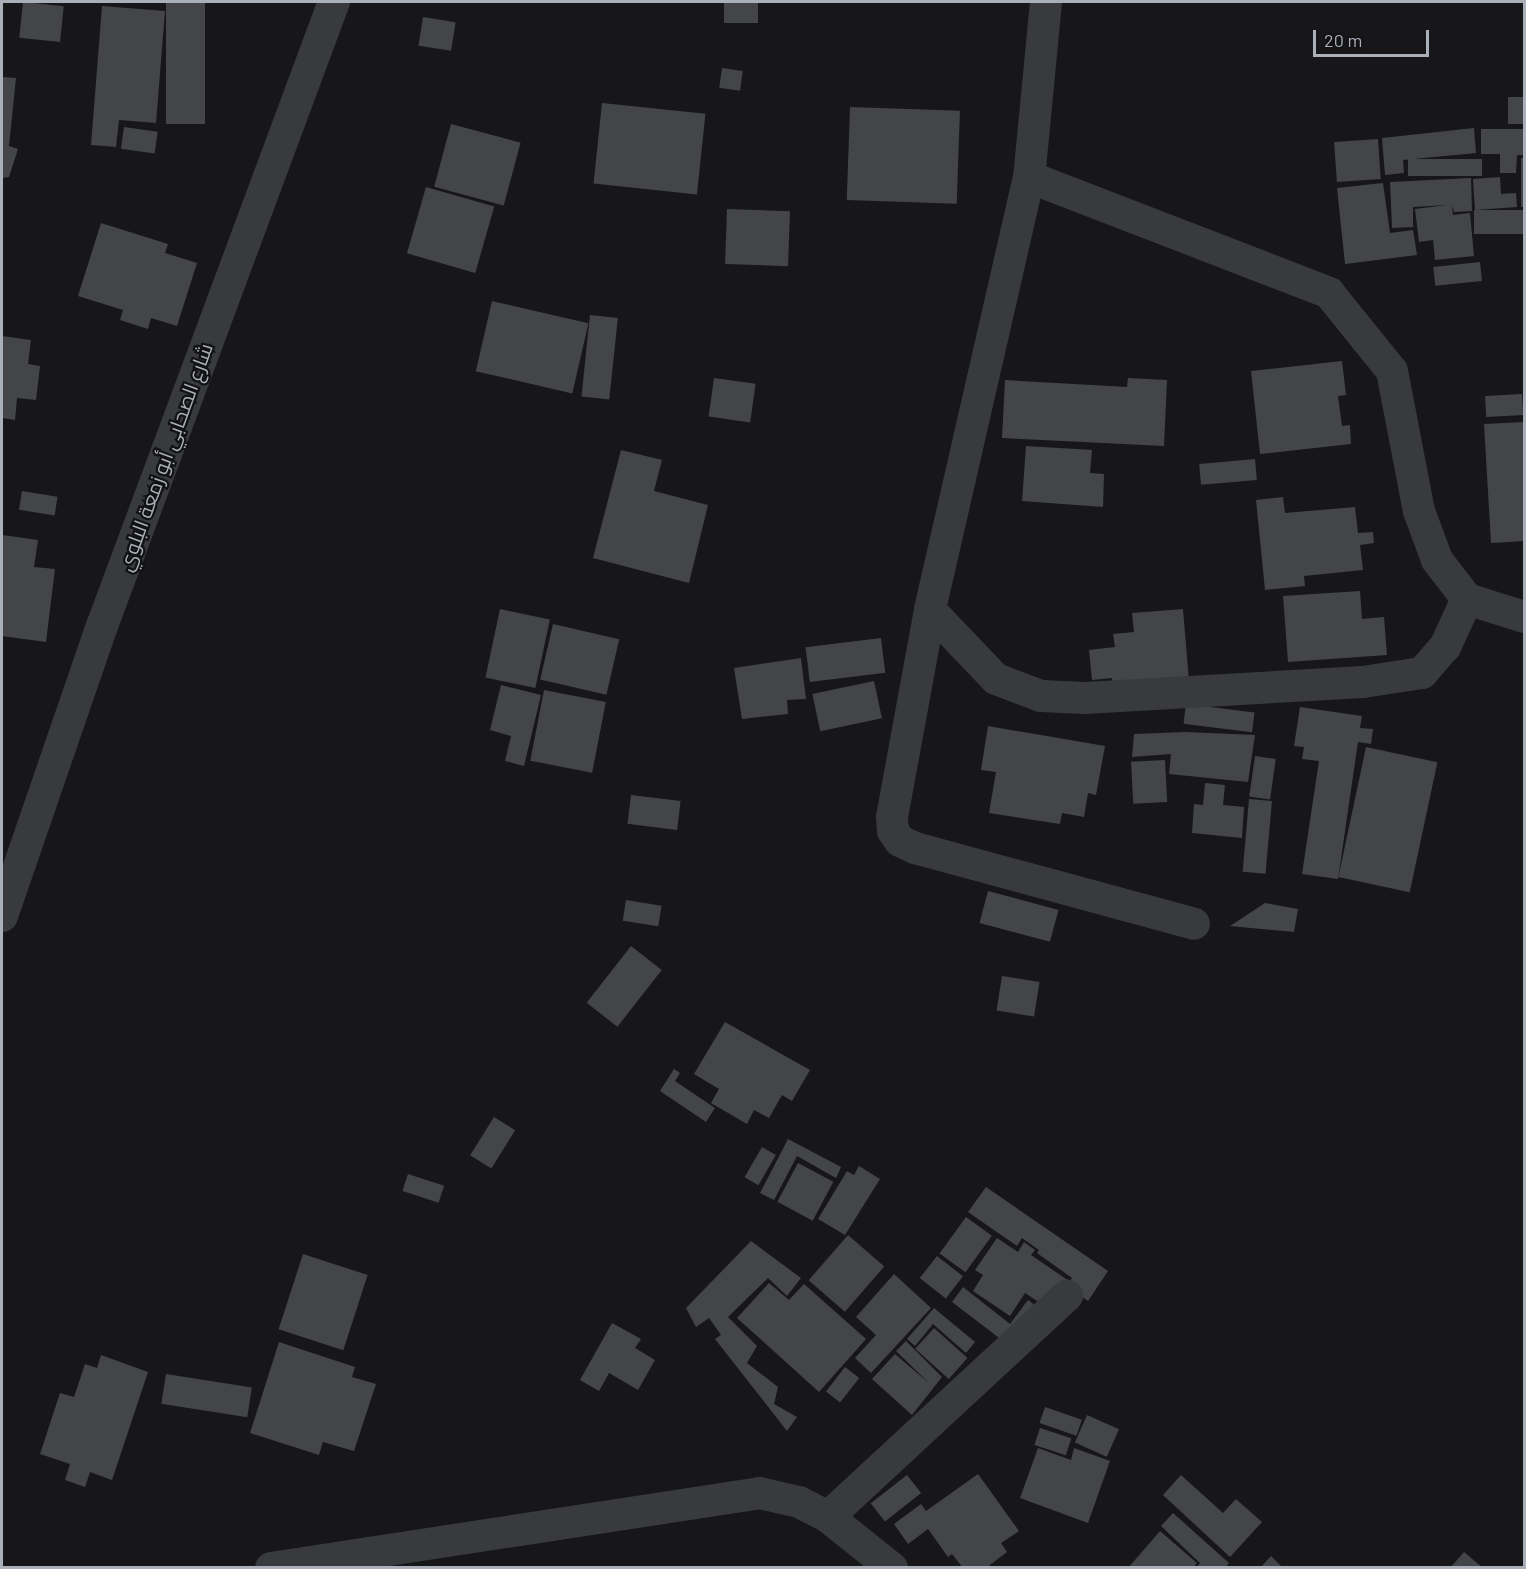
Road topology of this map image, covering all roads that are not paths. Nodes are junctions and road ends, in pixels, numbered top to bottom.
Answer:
1 (334, 2) edge
2 (1046, 2) edge
3 (1029, 177) junction
4 (1467, 599) junction
5 (930, 610) junction
6 (1524, 617) edge
7 (2, 916) edge
8 (1194, 924) dead end
9 (1067, 1296) dead end
10 (828, 1517) junction
11 (272, 1568) edge
12 (892, 1568) edge

1 - 7 street, شارع الصحابي أبو زمعة البلوي
2 - 3 street
3 - 4 street
3 - 5 street
4 - 5 street
4 - 6 street
5 - 8 street
9 - 10 street
10 - 11 street
10 - 12 street

